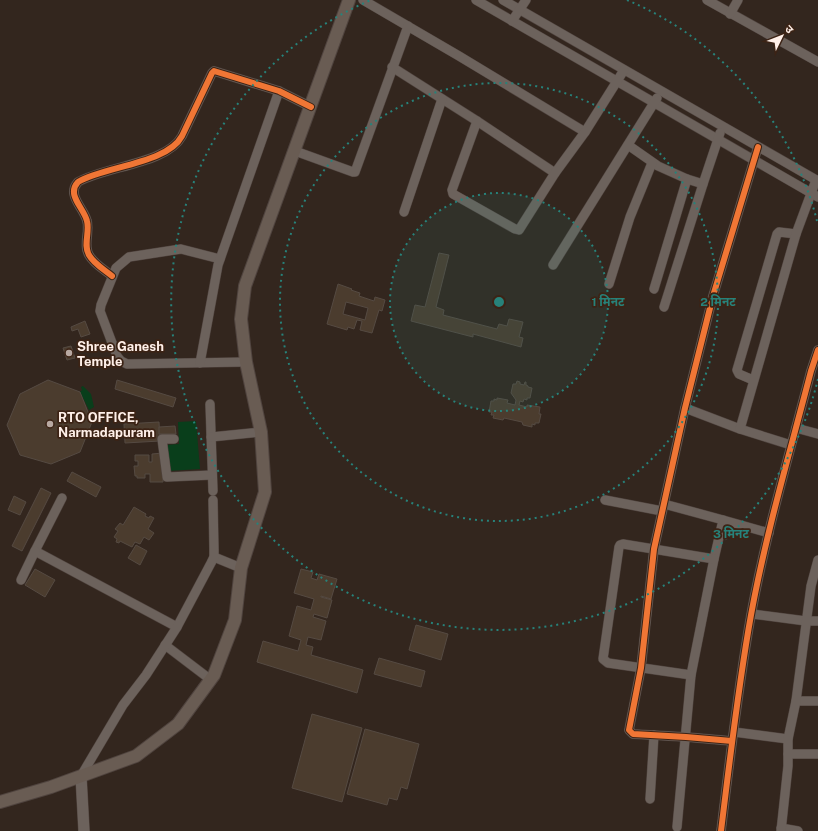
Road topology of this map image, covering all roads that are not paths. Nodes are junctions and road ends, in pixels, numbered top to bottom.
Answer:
1 (349, 0) edge
2 (363, 0) edge
3 (476, 0) edge
4 (503, 0) edge
5 (526, 0) edge
6 (707, 0) edge
7 (738, 0) edge
8 (520, 9) junction
9 (730, 14) junction
10 (512, 20) junction
11 (408, 26) junction
12 (818, 62) edge
13 (392, 67) junction
14 (624, 70) junction
15 (617, 81) junction
16 (280, 91) junction
17 (661, 91) junction
18 (442, 99) junction
19 (654, 102) junction
20 (311, 107) junction
21 (477, 121) junction
22 (722, 126) junction
23 (585, 132) junction
24 (718, 139) junction
25 (628, 146) junction
26 (758, 147) junction
27 (295, 151) junction
28 (754, 160) junction
29 (652, 163) junction
30 (555, 174) junction
31 (688, 179) junction
32 (817, 181) edge
33 (703, 184) junction
34 (814, 195) edge
35 (404, 212) dead end
36 (796, 234) junction
37 (220, 259) junction
38 (553, 265) dead end
39 (112, 276) junction
40 (609, 284) dead end
41 (654, 289) dead end
42 (664, 307) dead end
43 (818, 350) edge
44 (246, 362) junction
45 (200, 363) junction
46 (814, 375) edge
47 (753, 380) junction
48 (210, 404) dead end
49 (685, 408) junction
50 (796, 428) junction
51 (740, 429) junction
52 (262, 432) junction
53 (818, 434) edge
54 (211, 437) junction
55 (174, 439) dead end
56 (791, 445) junction
57 (212, 475) junction
58 (62, 498) dead end
59 (605, 500) dead end
60 (663, 508) junction
61 (723, 520) junction
62 (769, 533) junction
63 (654, 549) junction
64 (35, 551) junction
65 (214, 557) junction
66 (714, 559) junction
67 (818, 561) edge
68 (241, 568) junction
69 (21, 580) dead end
70 (752, 614) junction
71 (806, 620) junction
72 (818, 621) edge
73 (176, 627) junction
74 (165, 645) junction
75 (641, 668) junction
76 (691, 675) junction
77 (211, 680) junction
78 (796, 701) junction
79 (818, 701) edge
80 (654, 736) junction
81 (733, 736) junction
82 (686, 737) junction
83 (788, 739) junction
84 (788, 754) junction
85 (818, 754) edge
86 (81, 776) junction
87 (650, 799) dead end
88 (0, 802) edge
89 (677, 827) dead end
90 (781, 830) edge
91 (84, 831) edge
92 (721, 831) edge
93 (798, 831) edge

1 - 20 main road
2 - 11 street
3 - 10 street
4 - 8 street
5 - 8 street
6 - 9 street
7 - 9 street
8 - 10 street
8 - 14 street
9 - 12 street
10 - 15 street
11 - 13 street
11 - 23 street
13 - 18 street
13 - 27 street
14 - 15 street
14 - 17 street
15 - 19 street
15 - 23 street
16 - 20 street
16 - 37 street
16 - 39 street
17 - 19 street
17 - 22 street
18 - 21 street
18 - 35 street
19 - 24 street
19 - 25 street
20 - 27 main road
21 - 30 street
21 - 30 street
22 - 24 street
22 - 26 street
23 - 30 street
24 - 28 street
24 - 33 street
25 - 29 street
25 - 38 street
26 - 28 street
26 - 32 street
27 - 44 main road
28 - 34 street
28 - 49 street
29 - 31 street
29 - 40 street
31 - 33 street
31 - 41 street
32 - 34 street
33 - 42 street
34 - 36 street
36 - 47 street
36 - 47 street
37 - 39 street
37 - 45 street
39 - 45 street
43 - 46 street
44 - 45 street
44 - 52 main road
46 - 50 street
47 - 51 street
48 - 54 street
49 - 51 street
49 - 60 street
50 - 53 street
50 - 56 street
51 - 56 street
52 - 54 street
52 - 68 main road
54 - 57 street
55 - 57 street
56 - 62 street
57 - 65 street
58 - 64 street
59 - 60 street
60 - 61 street
60 - 63 street
61 - 62 street
61 - 66 street
62 - 70 street
63 - 66 street
63 - 75 street
63 - 75 street
64 - 69 street
64 - 73 street
65 - 68 street
65 - 73 street
66 - 76 street
67 - 71 street
68 - 77 main road
70 - 71 street
70 - 81 street
71 - 72 street
71 - 78 street
73 - 74 street
74 - 77 street
74 - 86 street
75 - 76 street
75 - 80 street
76 - 82 street
77 - 86 main road
78 - 79 street
78 - 83 street
80 - 82 street
80 - 87 street
81 - 82 street
81 - 83 street
81 - 92 street
82 - 89 street
83 - 84 street
84 - 85 street
84 - 90 street
86 - 88 main road
86 - 91 street
90 - 93 street

